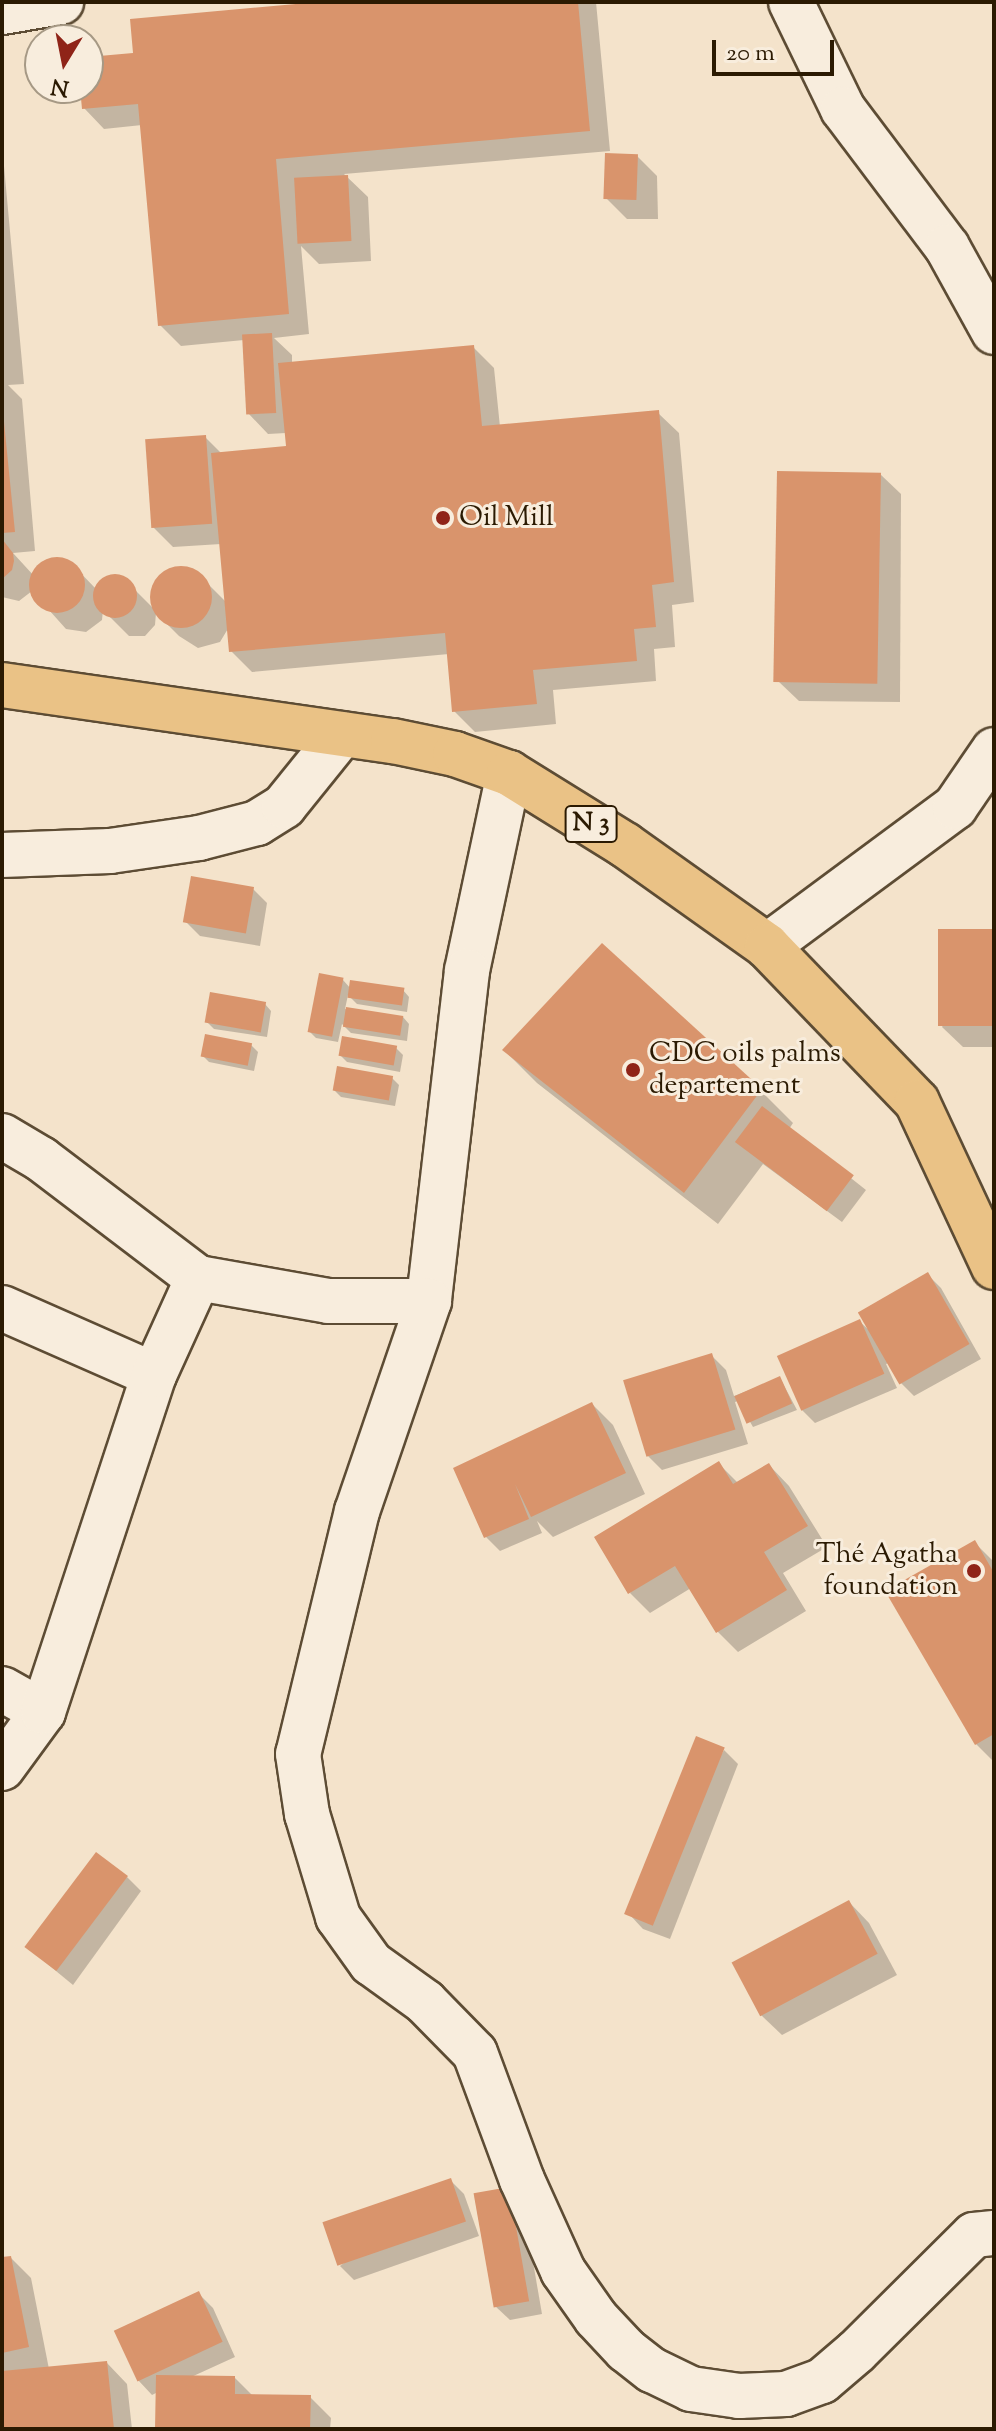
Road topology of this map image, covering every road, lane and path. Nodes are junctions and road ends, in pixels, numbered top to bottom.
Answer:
1 (61, 2) edge
2 (791, 2) edge
3 (2, 12) edge
4 (994, 332) edge
5 (2, 685) edge
6 (342, 734) junction
7 (994, 750) edge
8 (509, 773) junction
9 (2, 855) edge
10 (767, 946) junction
11 (2, 1136) edge
12 (994, 1267) edge
13 (198, 1278) junction
14 (429, 1301) junction
15 (2, 1308) edge
16 (154, 1375) junction
17 (2, 1689) edge
18 (43, 1712) junction
19 (2, 1768) edge
20 (994, 2233) edge

1 - 3 street
2 - 4 street
5 - 6 highway, N 3
6 - 8 highway, N 3
6 - 9 street
7 - 10 street
8 - 10 highway, N 3
8 - 14 street
10 - 12 highway, N 3
11 - 13 street
13 - 14 street
13 - 16 street
14 - 20 street
15 - 16 street
16 - 18 street
17 - 18 street
18 - 19 street

